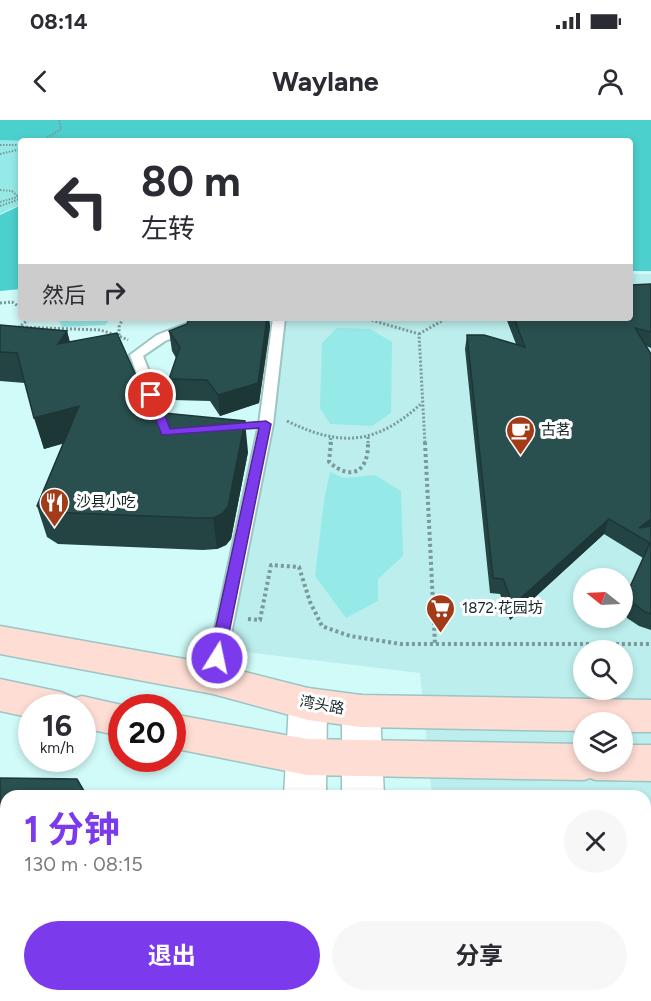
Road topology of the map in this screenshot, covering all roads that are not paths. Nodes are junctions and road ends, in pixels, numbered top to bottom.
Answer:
1 (278, 321) edge
2 (208, 325) edge
3 (177, 432) edge
4 (0, 640) edge
5 (213, 679) junction
6 (0, 695) edge
7 (18, 699) edge
8 (308, 704) junction
9 (361, 711) junction
10 (651, 716) edge
11 (186, 734) edge
12 (307, 758) junction
13 (573, 763) edge
14 (633, 763) edge
15 (651, 763) edge
16 (363, 777) edge
17 (305, 790) edge

1 - 5 lane
2 - 3 lane
4 - 5 main road, 湾头路
5 - 8 main road, 湾头路
6 - 7 main road
8 - 9 main road, 湾头路
8 - 12 street
9 - 10 main road, 湾头路
9 - 16 street
11 - 12 main road
12 - 16 main road
12 - 17 street
13 - 16 main road
14 - 15 main road

